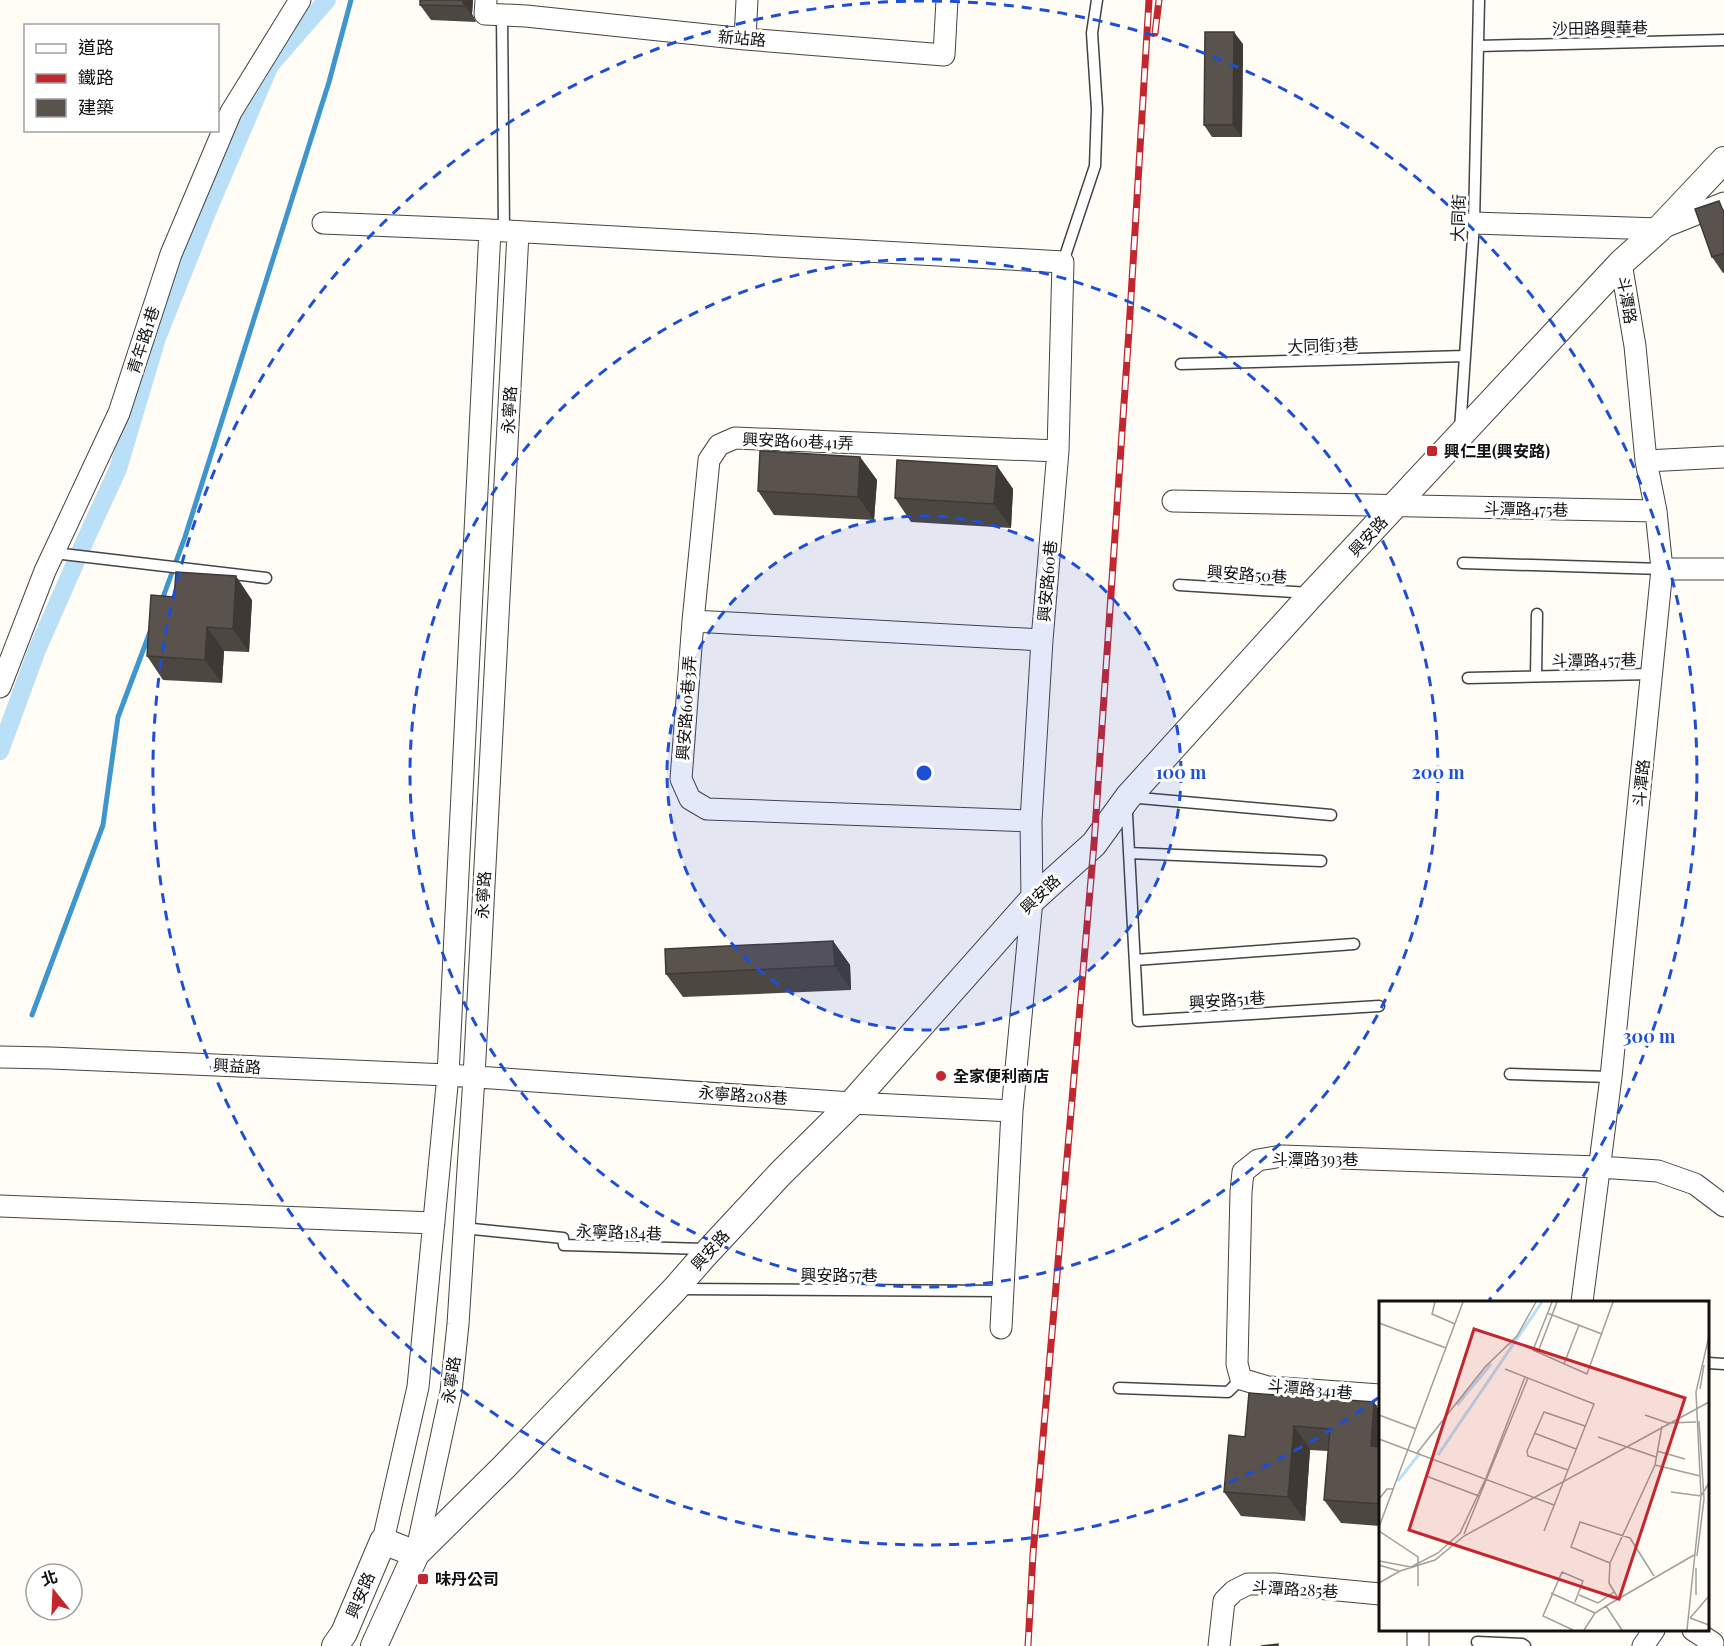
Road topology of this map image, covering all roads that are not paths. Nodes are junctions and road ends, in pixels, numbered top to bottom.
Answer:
1 (300, 0) edge
2 (747, 0) edge
3 (947, 0) edge
4 (1097, 0) edge
5 (1479, 0) edge
6 (526, 8) edge
7 (491, 10) edge
8 (745, 39) junction
9 (1724, 40) edge
10 (1478, 46) junction
11 (1724, 160) edge
12 (1724, 203) edge
13 (323, 223) dead end
14 (1474, 223) junction
15 (1659, 229) junction
16 (504, 231) junction
17 (1063, 262) junction
18 (1621, 263) junction
19 (1465, 356) junction
20 (1181, 363) dead end
21 (1460, 436) junction
22 (1058, 451) junction
23 (1724, 457) edge
24 (1646, 461) junction
25 (1173, 501) dead end
26 (1395, 507) junction
27 (1656, 511) junction
28 (54, 553) junction
29 (1463, 563) dead end
30 (1662, 569) junction
31 (1724, 569) edge
32 (266, 578) dead end
33 (1179, 585) dead end
34 (1313, 594) junction
35 (1537, 614) dead end
36 (693, 621) junction
37 (1042, 640) junction
38 (1652, 674) junction
39 (1536, 676) junction
40 (1468, 678) dead end
41 (0, 687) edge
42 (1128, 797) junction
43 (1330, 815) dead end
44 (1031, 821) junction
45 (1129, 853) junction
46 (1321, 861) dead end
47 (1032, 900) junction
48 (1354, 944) dead end
49 (1135, 960) junction
50 (1379, 1006) dead end
51 (0, 1057) edge
52 (1510, 1074) dead end
53 (448, 1075) junction
54 (474, 1077) junction
55 (1611, 1077) junction
56 (852, 1103) junction
57 (1012, 1111) junction
58 (1599, 1167) junction
59 (0, 1206) edge
60 (1724, 1206) edge
61 (434, 1223) junction
62 (463, 1228) junction
63 (709, 1249) junction
64 (675, 1289) junction
65 (1003, 1291) junction
66 (1582, 1301) edge
67 (1001, 1328) dead end
68 (1709, 1363) edge
69 (1724, 1364) edge
70 (1240, 1379) junction
71 (1119, 1388) dead end
72 (1379, 1395) edge
73 (383, 1541) junction
74 (416, 1554) junction
75 (1379, 1594) edge
76 (1653, 1631) edge
77 (1696, 1631) edge
78 (1716, 1640) edge
79 (1477, 1642) dead end
80 (335, 1646) edge
81 (374, 1646) edge
82 (1219, 1646) edge
83 (1525, 1646) edge
84 (1643, 1646) edge

1 - 28 street, 青年路1巷
2 - 8 street
3 - 8 street, 新站路
4 - 17 lane
5 - 10 lane, 大同街
6 - 7 street, 新站路
6 - 8 street, 新站路
7 - 16 lane
9 - 10 lane, 沙田路興華巷
10 - 14 lane, 大同街
11 - 15 street, 興安路
12 - 15 street, 興安路
13 - 16 street
14 - 15 street
14 - 19 lane, 大同街
15 - 18 street, 興安路
16 - 17 street
16 - 53 street, 永寧路
16 - 54 street, 永寧路
17 - 22 street, 興安路60巷
18 - 21 street, 興安路
18 - 24 street, 斗潭路
19 - 20 lane, 大同街3巷
19 - 21 lane, 大同街
21 - 26 street, 興安路
22 - 36 street, 興安路60巷41弄
22 - 37 street, 興安路60巷
23 - 24 street
24 - 27 street, 斗潭路
25 - 26 street, 斗潭路475巷
26 - 27 street, 斗潭路475巷
26 - 34 street, 興安路
27 - 30 street, 斗潭路
28 - 32 lane
28 - 41 street, 青年路1巷
29 - 30 lane
30 - 31 street
30 - 38 street, 斗潭路
33 - 34 lane, 興安路50巷
34 - 42 street, 興安路
35 - 39 lane, 斗潭路457巷
36 - 37 street
36 - 44 street, 興安路60巷3弄
37 - 44 street, 興安路60巷
38 - 39 lane, 斗潭路457巷
38 - 55 street, 斗潭路
39 - 40 lane, 斗潭路457巷
42 - 43 lane
42 - 45 lane, 興安路51巷
42 - 47 street, 興安路
44 - 47 street, 興安路60巷
45 - 46 lane
45 - 49 lane, 興安路51巷
47 - 56 street, 興安路
47 - 57 street, 興安路60巷
48 - 49 lane
49 - 50 lane, 興安路51巷
51 - 53 street, 興益路
52 - 55 lane
53 - 54 street, 興益路
53 - 61 street, 永寧路
54 - 56 street, 永寧路208巷
54 - 62 street, 永寧路
55 - 58 street, 斗潭路
56 - 57 street, 永寧路208巷
56 - 63 street, 興安路
57 - 65 street, 興安路60巷
58 - 60 street, 斗潭路393巷
58 - 66 street, 斗潭路
58 - 70 street, 斗潭路393巷
59 - 61 street
61 - 73 street, 永寧路
62 - 63 lane, 永寧路184巷
62 - 74 street, 永寧路
63 - 64 street, 興安路
64 - 65 lane, 興安路57巷
64 - 74 street, 興安路
65 - 67 street, 興安路60巷
68 - 69 lane
70 - 71 lane
70 - 72 street, 斗潭路341巷
73 - 74 street
73 - 80 street, 興安路
74 - 81 street, 興安路
75 - 82 street, 斗潭路285巷
76 - 84 street
77 - 78 street
79 - 83 lane

